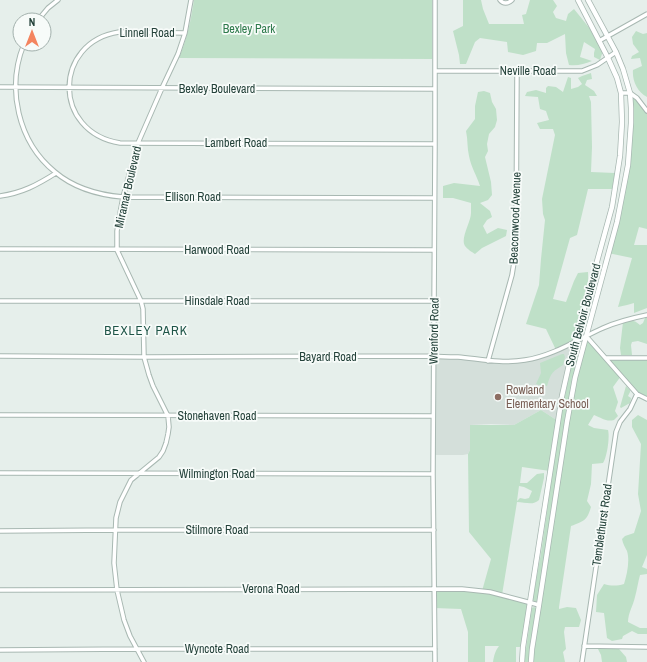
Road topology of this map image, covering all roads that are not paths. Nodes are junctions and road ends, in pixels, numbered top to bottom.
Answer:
1 (57, 0) edge
2 (191, 0) edge
3 (435, 0) edge
4 (500, 0) edge
5 (512, 0) edge
6 (578, 0) edge
7 (588, 0) edge
8 (45, 12) edge
9 (647, 14) edge
10 (185, 33) junction
11 (607, 36) junction
12 (599, 41) junction
13 (21, 52) edge
14 (616, 52) junction
15 (608, 58) junction
16 (435, 71) junction
17 (517, 71) junction
18 (0, 87) edge
19 (16, 87) junction
20 (69, 87) junction
21 (162, 88) junction
22 (435, 89) junction
23 (621, 93) junction
24 (630, 93) junction
25 (647, 111) edge
26 (138, 143) junction
27 (435, 144) junction
28 (56, 173) junction
29 (0, 196) edge
30 (123, 197) junction
31 (434, 198) junction
32 (0, 249) edge
33 (117, 250) junction
34 (434, 250) junction
35 (0, 301) edge
36 (141, 301) junction
37 (434, 301) junction
38 (647, 315) edge
39 (586, 336) junction
40 (576, 341) junction
41 (0, 356) edge
42 (433, 356) junction
43 (144, 357) junction
44 (606, 358) junction
45 (647, 358) edge
46 (488, 361) junction
47 (637, 394) junction
48 (647, 399) edge
49 (0, 415) edge
50 (168, 416) junction
51 (433, 416) junction
52 (0, 473) edge
53 (138, 474) junction
54 (433, 474) junction
55 (115, 530) junction
56 (434, 530) junction
57 (0, 531) edge
58 (434, 589) junction
59 (0, 590) edge
60 (117, 590) junction
61 (530, 602) junction
62 (539, 605) junction
63 (584, 646) junction
64 (647, 647) edge
65 (136, 649) junction
66 (435, 649) junction
67 (0, 650) edge
68 (144, 662) edge
69 (435, 662) edge
70 (522, 662) edge
71 (531, 662) edge
72 (582, 662) edge

1 - 8 street
2 - 10 street, Miramar Boulevard
3 - 16 street, Wrenford Road
4 - 5 street
6 - 12 street, South Belvoir Boulevard
7 - 11 street, South Belvoir Boulevard
9 - 11 street
10 - 20 street, Linnell Road
10 - 21 street, Miramar Boulevard
11 - 12 street
11 - 14 street, South Belvoir Boulevard
12 - 15 street, South Belvoir Boulevard
13 - 19 street, Ellison Road
14 - 15 street, Neville Road
14 - 24 street, South Belvoir Boulevard
15 - 17 street, Neville Road
15 - 23 street, South Belvoir Boulevard
16 - 17 street, Neville Road
16 - 22 street, Wrenford Road
17 - 46 street, Beaconwood Avenue
18 - 19 street, Bexley Boulevard
19 - 20 street, Bexley Boulevard
19 - 28 street, Ellison Road
20 - 21 street, Bexley Boulevard
20 - 26 street, Lambert Road
21 - 22 street, Bexley Boulevard
21 - 26 street, Miramar Boulevard
22 - 27 street, Wrenford Road
23 - 24 street
23 - 40 street, South Belvoir Boulevard
24 - 25 street
24 - 39 street, South Belvoir Boulevard
26 - 27 street, Lambert Road
26 - 30 street, Miramar Boulevard
27 - 31 street, Wrenford Road
28 - 29 street
28 - 30 street, Ellison Road
30 - 31 street, Ellison Road
30 - 33 street, Miramar Boulevard
31 - 34 street, Wrenford Road
32 - 33 street, Harwood Road
33 - 34 street, Harwood Road
33 - 36 street, Miramar Boulevard
34 - 37 street, Wrenford Road
35 - 36 street, Hinsdale Road
36 - 37 street, Hinsdale Road
36 - 43 street, Miramar Boulevard
37 - 42 street, Wrenford Road
38 - 39 street, Bayard Road
39 - 40 street, Bayard Road
39 - 44 street
39 - 62 street, South Belvoir Boulevard
40 - 46 street, Bayard Road
40 - 61 street, South Belvoir Boulevard
41 - 43 street, Bayard Road
42 - 43 street, Bayard Road
42 - 46 street, Bayard Road
42 - 51 street, Wrenford Road
43 - 50 street, Miramar Boulevard
44 - 45 street
44 - 47 street
47 - 48 street
47 - 63 street, Temblethurst Road
49 - 50 street, Stonehaven Road
50 - 51 street, Stonehaven Road
50 - 53 street, Miramar Boulevard
51 - 54 street, Wrenford Road
52 - 53 street, Wilmington Road
53 - 54 street, Wilmington Road
53 - 55 street, Miramar Boulevard
54 - 56 street, Wrenford Road
55 - 56 street, Stilmore Road
55 - 57 street, Stilmore Road
55 - 60 street, Miramar Boulevard
56 - 58 street, Wrenford Road
58 - 60 street, Verona Road
58 - 61 street, Verona Road
58 - 66 street, Wrenford Road
59 - 60 street, Verona Road
60 - 65 street, Miramar Boulevard
61 - 62 street, Verona Road
61 - 70 street, South Belvoir Boulevard
62 - 71 street, South Belvoir Boulevard
63 - 64 street
63 - 72 street, Temblethurst Road
65 - 66 street, Wyncote Road
65 - 67 street, Wyncote Road
65 - 68 street, Miramar Boulevard
66 - 69 street, Wrenford Road

